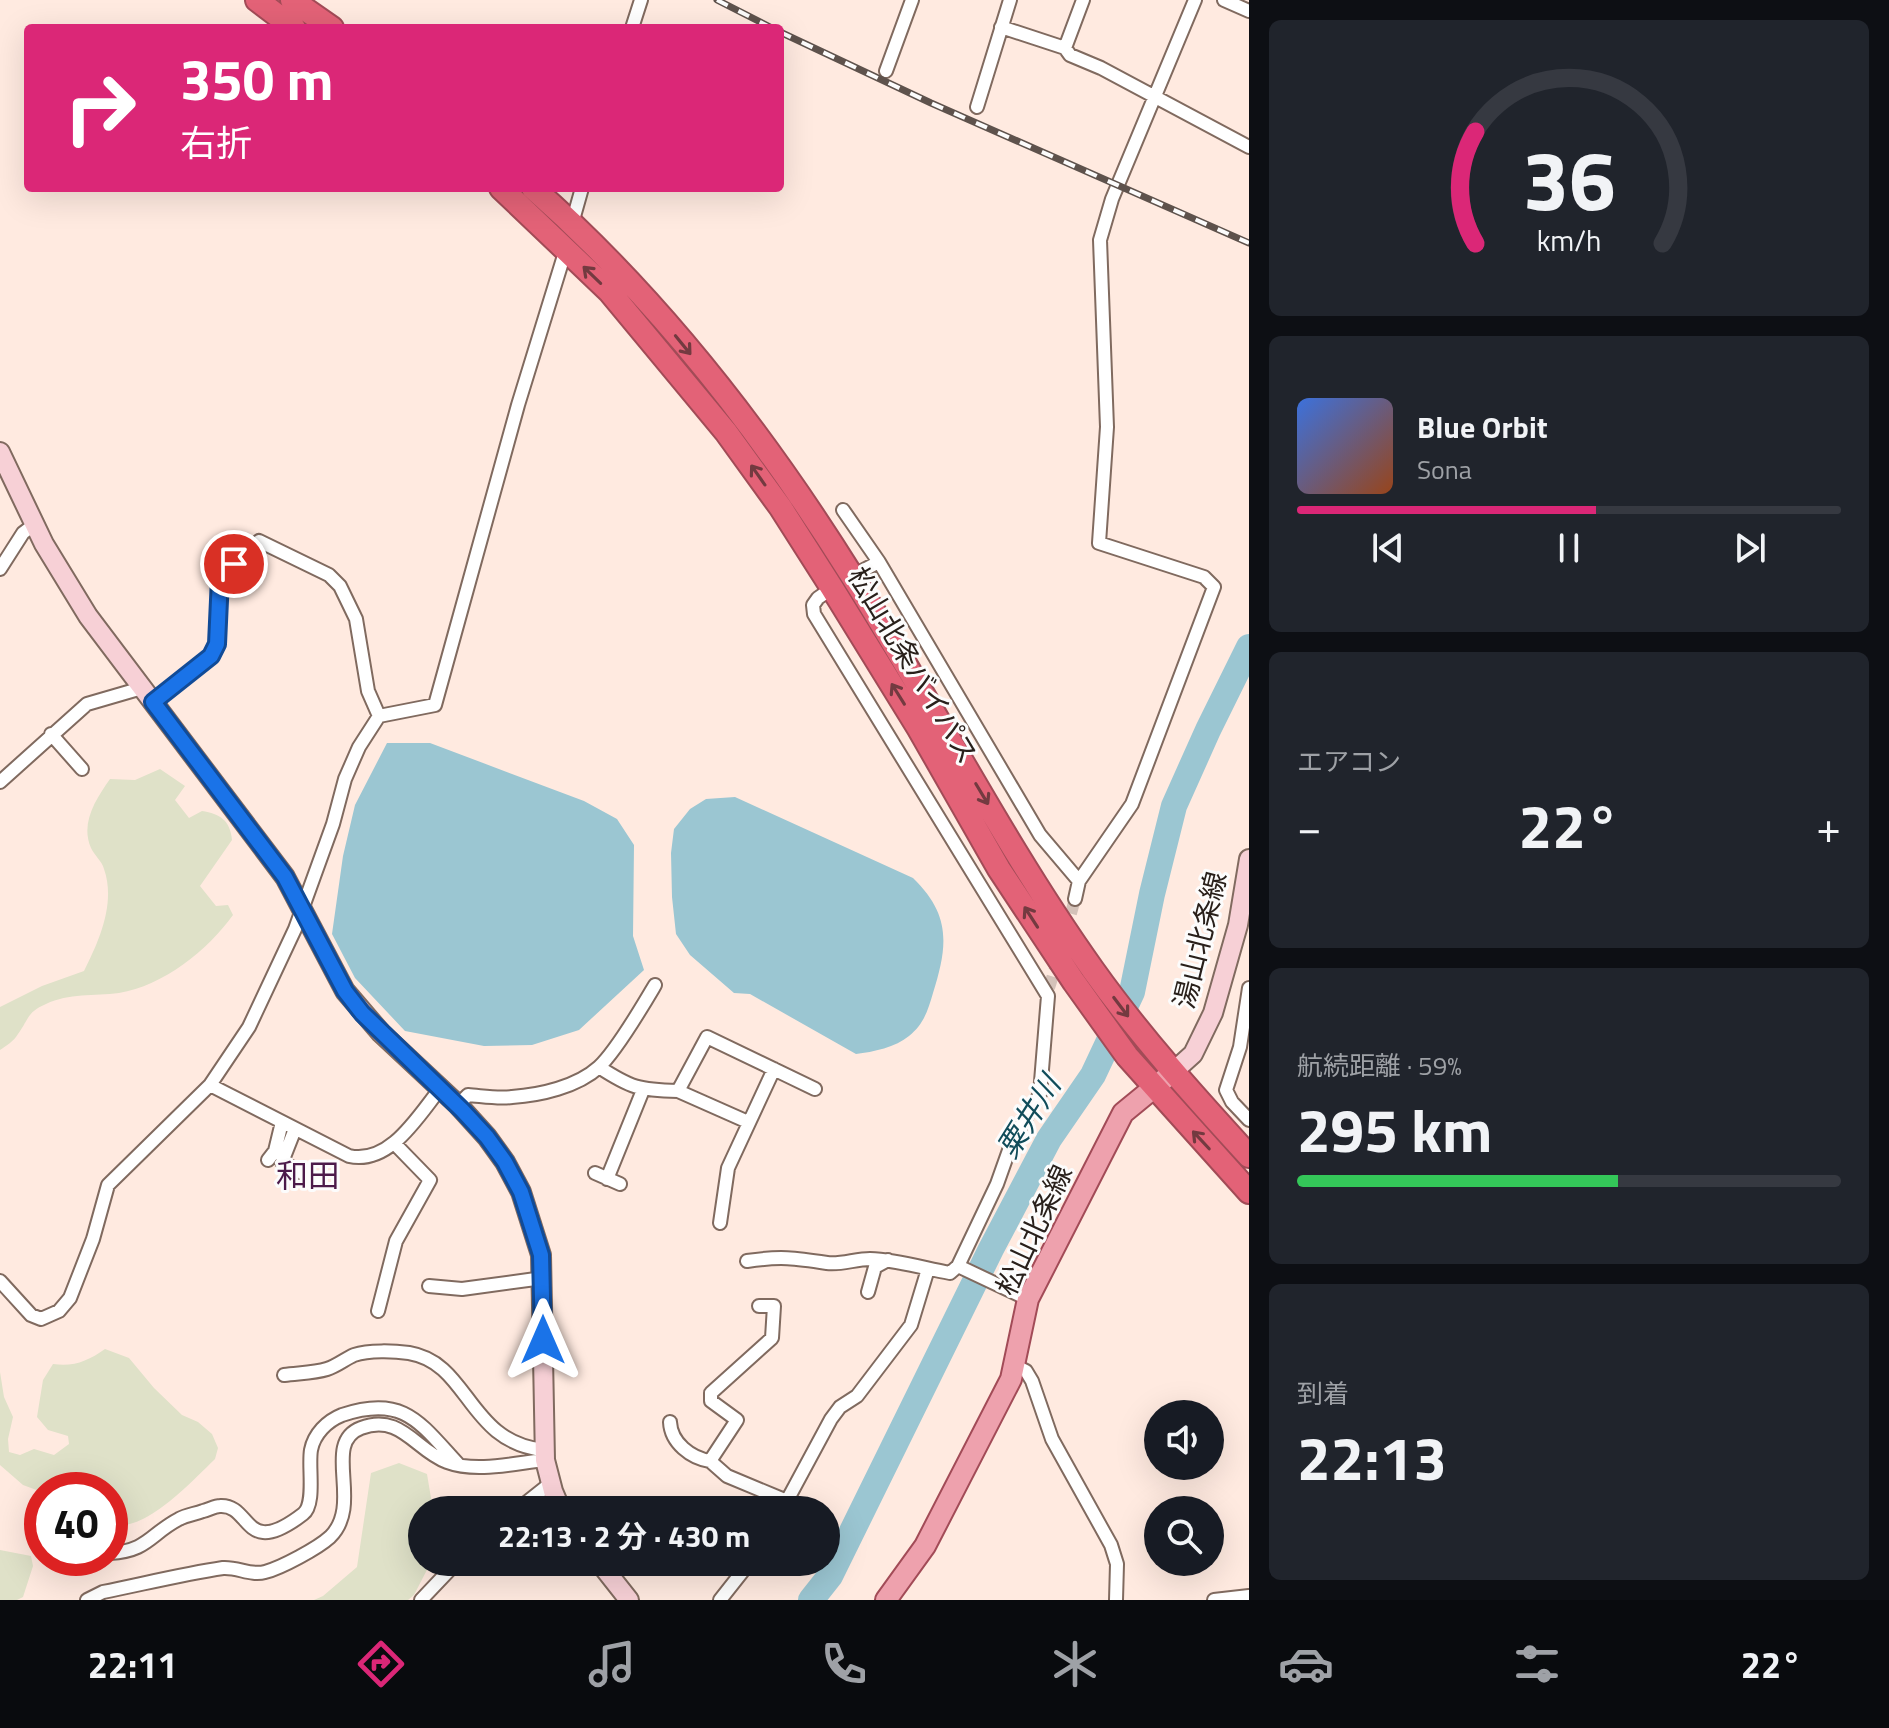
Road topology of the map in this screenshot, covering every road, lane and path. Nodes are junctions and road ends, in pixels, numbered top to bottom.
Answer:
1 (257, 0) edge
2 (292, 0) edge
3 (641, 0) edge
4 (912, 0) edge
5 (1010, 0) edge
6 (1083, 0) edge
7 (1195, 0) edge
8 (1224, 0) edge
9 (1249, 11) edge
10 (289, 24) edge
11 (326, 24) edge
12 (633, 24) edge
13 (1001, 27) junction
14 (1065, 48) junction
15 (886, 71) dead end
16 (1154, 97) junction
17 (977, 107) dead end
18 (1249, 147) edge
19 (505, 192) edge
20 (538, 192) edge
21 (581, 192) edge
22 (572, 222) junction
23 (566, 249) junction
24 (0, 452) edge
25 (6, 483) edge
26 (843, 510) dead end
27 (35, 524) junction
28 (879, 562) junction
29 (0, 569) edge
30 (852, 576) junction
31 (832, 588) junction
32 (147, 695) junction
33 (379, 716) junction
34 (51, 734) junction
35 (82, 769) dead end
36 (0, 782) edge
37 (1249, 859) edge
38 (1079, 881) junction
39 (1075, 899) tunnel mouth
40 (302, 906) junction
41 (1083, 976) junction
42 (655, 985) dead end
43 (1249, 988) edge
44 (599, 1067) junction
45 (774, 1069) junction
46 (1173, 1072) junction
47 (210, 1085) junction
48 (1154, 1087) junction
49 (440, 1089) junction
50 (643, 1090) junction
51 (1226, 1090) junction
52 (678, 1091) junction
53 (800, 1099) dead end
54 (458, 1105) junction
55 (1203, 1105) junction
56 (1249, 1120) edge
57 (282, 1122) junction
58 (748, 1122) junction
59 (295, 1129) junction
60 (394, 1143) junction
61 (1249, 1156) edge
62 (268, 1160) dead end
63 (607, 1178) dead end
64 (315, 1180) dead end
65 (1249, 1192) edge
66 (717, 1214) dead end
67 (888, 1260) junction
68 (747, 1261) dead end
69 (960, 1267) junction
70 (928, 1269) junction
71 (543, 1278) junction
72 (0, 1281) edge
73 (429, 1286) dead end
74 (868, 1292) dead end
75 (1028, 1299) junction
76 (759, 1306) dead end
77 (378, 1311) dead end
78 (1014, 1365) junction
79 (284, 1375) dead end
80 (670, 1422) dead end
81 (544, 1455) junction
82 (710, 1461) junction
83 (459, 1465) junction
84 (551, 1483) junction
85 (535, 1496) edge
86 (556, 1496) edge
87 (767, 1496) edge
88 (790, 1496) edge
89 (128, 1551) edge
90 (444, 1576) edge
91 (610, 1576) edge
92 (739, 1576) edge
93 (1249, 1596) edge
94 (87, 1600) edge
95 (421, 1600) edge
96 (629, 1600) edge
97 (720, 1600) edge
98 (886, 1600) edge
99 (1116, 1600) edge
100 (1214, 1600) edge

1 - 10 highway
2 - 11 highway
3 - 12 street
4 - 15 street
5 - 13 street
6 - 14 street
7 - 16 street
8 - 9 street
13 - 14 street
13 - 17 street
14 - 16 street
16 - 18 street
16 - 38 street
19 - 23 highway, 松山北条バイパス
20 - 22 highway, 松山北条バイパス
21 - 22 street
22 - 23 street
22 -> 30 highway, 松山北条バイパス
31 -> 23 highway, 松山北条バイパス
23 - 33 street
24 - 25 street
25 - 27 street
26 - 28 street
27 - 29 street
27 - 32 street
28 - 30 street
28 - 38 street
30 - 31 street
30 -> 41 highway, 松山北条バイパス
41 -> 31 highway, 松山北条バイパス
31 - 69 street
32 - 33 street
32 - 34 street
32 - 40 street
33 - 40 street
34 - 35 street
34 - 36 street
37 - 46 street, 湯山北条線
38 - 39 street
40 - 47 street
40 - 49 street
41 -> 46 highway, 松山北条バイパス
41 - 48 highway, 松山北条バイパス
42 - 44 street
43 - 51 street
44 - 50 street
44 - 54 street
45 - 52 street
45 - 53 street
45 - 58 street
46 - 48 main road, 松山北条線
46 - 55 highway, 松山北条バイパス
47 - 57 street
47 - 72 street
65 -> 48 highway, 松山北条バイパス
48 - 75 main road, 松山北条線
49 - 54 street
49 - 60 street
50 - 52 street
50 - 63 street
51 - 55 street
51 - 56 street
52 - 58 street
54 - 71 street
55 - 61 highway, 松山北条バイパス
57 - 59 street
57 - 62 street
58 - 66 street
59 - 60 street
59 - 64 street
60 - 77 street
67 - 68 street
67 - 70 street
67 - 74 street
69 - 70 street
69 - 75 street
70 - 88 street
71 - 73 street
71 - 81 street
75 - 78 main road, 松山北条線
76 - 82 street
78 - 98 main road, 松山北条線
78 - 99 street
79 - 81 street
80 - 82 street
81 - 83 street
81 - 84 street
82 - 87 street
83 - 89 street
83 - 94 street
84 - 85 street
84 - 86 street
90 - 95 street
91 - 96 street
92 - 97 street
93 - 100 street

